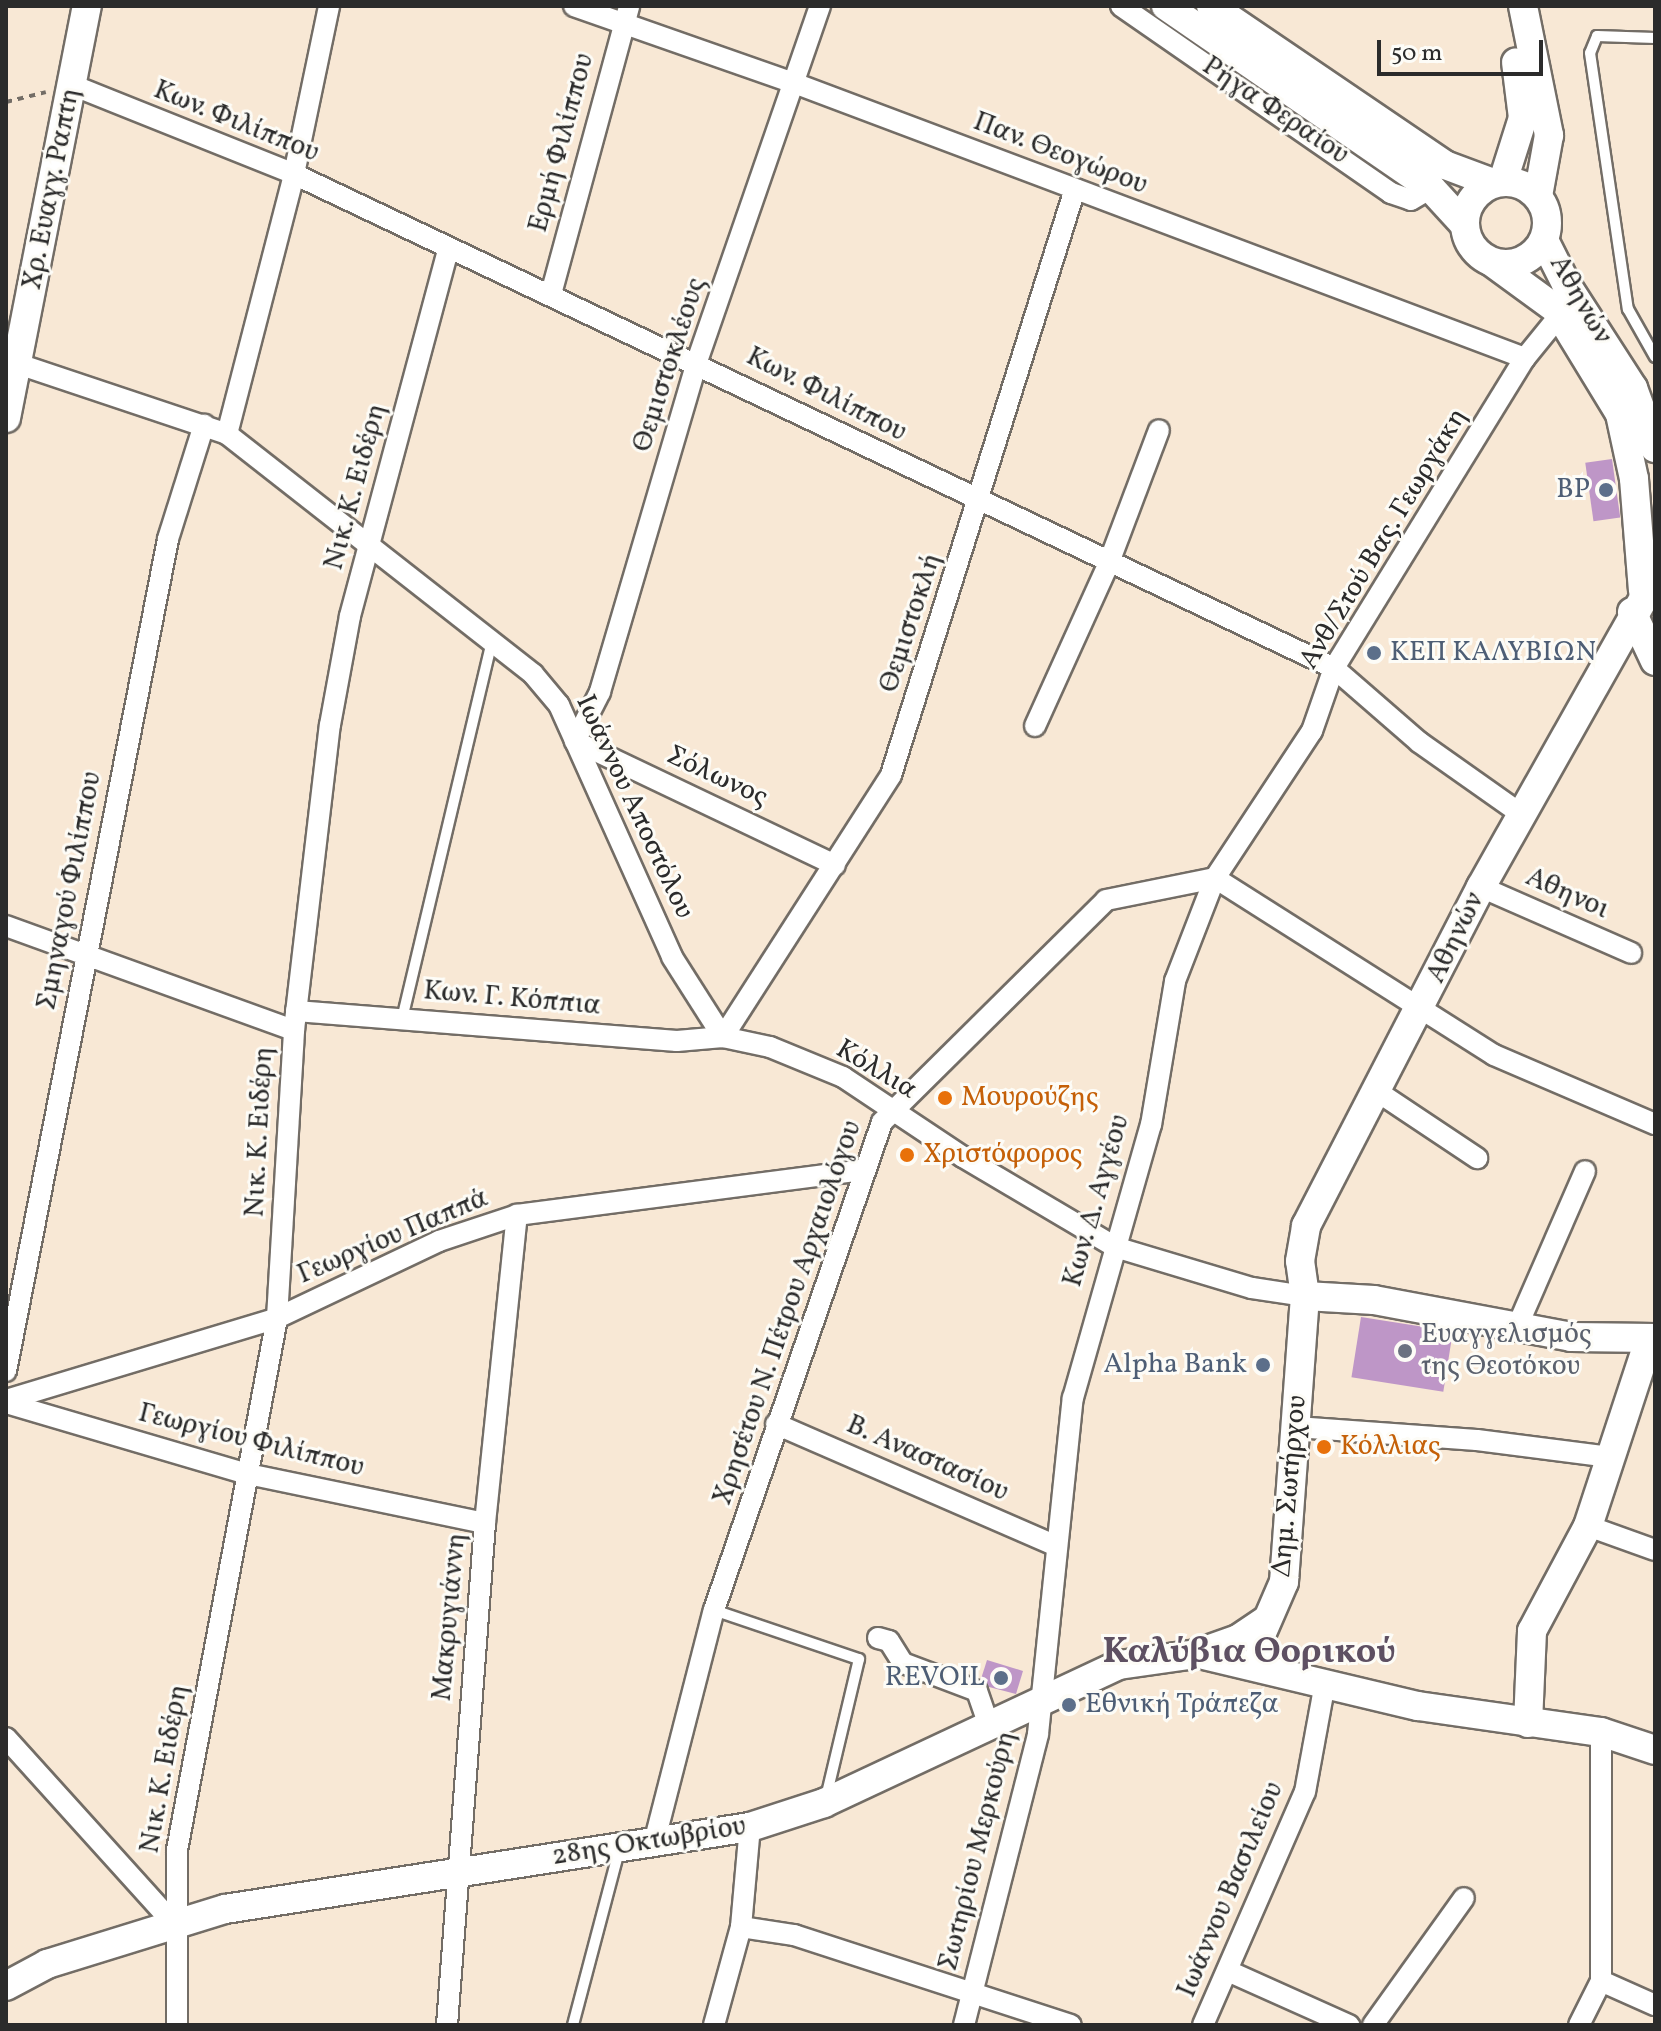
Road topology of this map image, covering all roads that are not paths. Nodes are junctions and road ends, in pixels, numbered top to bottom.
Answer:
1 (87, 6) edge
2 (329, 6) edge
3 (574, 6) edge
4 (820, 6) edge
5 (1121, 6) edge
6 (1166, 6) edge
7 (1211, 6) edge
8 (1505, 6) edge
9 (1523, 6) edge
10 (626, 16) edge
11 (1655, 38) edge
12 (794, 83) junction
13 (72, 85) junction
14 (294, 174) junction
15 (1498, 182) junction
16 (1431, 188) junction
17 (1075, 189) junction
18 (1538, 196) junction
19 (1464, 224) junction
20 (1544, 240) junction
21 (448, 250) junction
22 (1493, 263) junction
23 (551, 294) junction
24 (1560, 315) junction
25 (1655, 357) edge
26 (1525, 358) junction
27 (11, 362) edge
28 (697, 362) junction
29 (6, 418) edge
30 (204, 425) junction
31 (1159, 430) dead end
32 (227, 434) junction
33 (1642, 447) edge
34 (1645, 478) edge
35 (978, 503) junction
36 (1640, 533) junction
37 (368, 549) junction
38 (1108, 565) junction
39 (1643, 594) edge
40 (492, 642) junction
41 (1655, 661) edge
42 (1334, 668) junction
43 (1035, 726) dead end
44 (575, 741) junction
45 (1521, 814) junction
46 (835, 865) junction
47 (1215, 878) junction
48 (1481, 887) junction
49 (6, 926) edge
50 (1631, 953) dead end
51 (85, 955) junction
52 (1421, 1009) junction
53 (402, 1019) junction
54 (295, 1021) junction
55 (723, 1037) junction
56 (1375, 1090) junction
57 (893, 1112) junction
58 (1655, 1124) edge
59 (1477, 1158) dead end
60 (862, 1170) junction
61 (1585, 1171) dead end
62 (517, 1215) junction
63 (1115, 1247) junction
64 (1305, 1296) junction
65 (277, 1318) junction
66 (1517, 1327) junction
67 (1652, 1340) edge
68 (6, 1371) edge
69 (6, 1401) edge
70 (776, 1424) junction
71 (1296, 1427) junction
72 (1610, 1457) junction
73 (248, 1474) junction
74 (485, 1523) junction
75 (1588, 1526) junction
76 (1056, 1546) junction
77 (1655, 1550) edge
78 (714, 1610) junction
79 (1266, 1620) junction
80 (878, 1638) dead end
81 (1196, 1654) junction
82 (1268, 1668) junction
83 (1325, 1683) junction
84 (1038, 1700) junction
85 (1528, 1723) junction
86 (989, 1725) junction
87 (1601, 1732) junction
88 (6, 1738) edge
89 (1655, 1750) edge
90 (824, 1803) junction
91 (750, 1827) junction
92 (655, 1839) junction
93 (621, 1846) junction
94 (457, 1873) junction
95 (1464, 1898) dead end
96 (174, 1924) junction
97 (741, 1927) junction
98 (1228, 1971) junction
99 (1601, 1981) junction
100 (6, 1986) edge
101 (971, 1991) junction
102 (1655, 2005) edge
103 (177, 2025) edge
104 (447, 2025) edge
105 (573, 2025) edge
106 (714, 2025) edge
107 (964, 2025) edge
108 (1071, 2025) edge
109 (1203, 2025) edge
110 (1349, 2025) edge
111 (1373, 2025) edge
112 (1579, 2025) edge

1 - 13 main road, Χρ. Ευαγγ. Ραπτη
2 - 14 street
3 - 10 street, Παν. Θεογώρου
4 - 12 street, Θεμιστοκλέους
5 - 16 street, Ρήγα Φεραίου
6 - 16 main road, Ρήγα Φεραίου
7 - 15 main road, Ρήγα Φεραίου
8 - 15 main road
9 - 18 main road
10 - 12 street, Παν. Θεογώρου
10 - 23 street, Ερμή Φιλίππου
11 - 25 lane
12 - 17 street, Παν. Θεογώρου
12 - 28 street, Θεμιστοκλέους
13 - 14 street, Κων. Φιλίππου
13 - 27 main road, Χρ. Ευαγγ. Ραπτη
14 - 21 street, Κων. Φιλίππου
14 - 32 street
15 - 18 main road
15 - 19 main road
16 - 19 main road, Ρήγα Φεραίου
17 - 26 street, Παν. Θεογώρου
17 - 35 street, Θεμιστοκλή
18 - 20 main road
19 - 22 main road
20 - 22 main road
20 - 33 main road, Αθηνών
21 - 23 street, Κων. Φιλίππου
21 - 37 street, Νικ. Κ. Ειδέρη
22 - 24 main road, Αθηνών
23 - 28 street, Κων. Φιλίππου
24 - 26 street, Ανθ/Στού Βας. Γεωργάκη
24 - 33 main road, Αθηνών
26 - 42 street, Ανθ/Στού Βας. Γεωργάκη
27 - 29 main road, Χρ. Ευαγγ. Ραπτη
27 - 30 street, Ιωάννου Αποστόλου
28 - 35 street, Κων. Φιλίππου
28 - 44 street, Θεμιστοκλέους
30 - 32 street, Ιωάννου Αποστόλου
30 - 51 street, Σμηναγού Φιλίππου
31 - 38 street
32 - 37 street, Ιωάννου Αποστόλου
33 - 34 main road, Αθηνών
33 - 36 lane
34 - 36 main road, Αθηνών
35 - 38 street, Κων. Φιλίππου
35 - 46 street, Θεμιστοκλή
36 - 39 main road, Αθηνών
37 - 40 street, Ιωάννου Αποστόλου
37 - 54 street, Νικ. Κ. Ειδέρη
38 - 42 street, Κων. Φιλίππου
38 - 43 street
39 - 41 main road
39 - 45 main road, Αθηνών
40 - 44 street, Ιωάννου Αποστόλου
40 - 53 lane
42 - 45 street, Κων. Φιλίππου
42 - 47 street, Ανθ/Στού Βας. Γεωργάκη
44 - 46 street, Σόλωνος
44 - 55 street, Ιωάννου Αποστόλου
45 - 48 main road, Αθηνών
46 - 55 street, Θεμιστοκλή
47 - 52 street
47 - 57 street, Χρησέτου Ν. Πέτρου Αρχαιολόγου
47 - 63 street, Κων. Δ. Αγγέου
48 - 50 street, Αθηνοι
48 - 52 main road, Αθηνών
49 - 51 street, Κων. Γ. Κόππια
51 - 54 street, Κων. Γ. Κόππια
51 - 68 street, Σμηναγού Φιλίππου
52 - 56 main road, Αθηνών
52 - 58 street
53 - 54 street, Κων. Γ. Κόππια
53 - 55 street, Κων. Γ. Κόππια
54 - 65 street, Νικ. Κ. Ειδέρη
55 - 57 street, Κόλλια
56 - 59 street
56 - 64 main road, Αθηνών
57 - 60 street, Χρησέτου Ν. Πέτρου Αρχαιολόγου
57 - 63 street, Κόλλια
60 - 62 street, Γεωργίου Παππά
60 - 70 street, Χρησέτου Ν. Πέτρου Αρχαιολόγου
61 - 66 street
62 - 65 street, Γεωργίου Παππά
62 - 74 street, Μακρυγιάννη
63 - 64 street, Κόλλια
63 - 76 street, Κων. Δ. Αγγέου
64 - 66 main road
64 - 71 main road, Δημ. Σωτήρχου
65 - 69 street, Γεωργίου Παππά
65 - 73 street, Νικ. Κ. Ειδέρη
66 - 67 main road
67 - 72 main road
69 - 73 street, Γεωργίου Φιλίππου
70 - 76 street, Β. Αναστασίου
70 - 78 street, Χρησέτου Ν. Πέτρου Αρχαιολόγου
71 - 72 street
71 - 79 main road, Δημ. Σωτήρχου
72 - 75 main road
73 - 74 street, Γεωργίου Φιλίππου
73 - 96 street, Νικ. Κ. Ειδέρη
74 - 94 street, Μακρυγιάννη
75 - 77 street
75 - 85 main road
76 - 84 street, Σωτηρίου Μερκούρη
78 - 90 lane
78 - 92 street, Χρησέτου Ν. Πέτρου Αρχαιολόγου
79 - 81 main road, 28ης Οκτωβρίου
79 - 82 main road, Δημ. Σωτήρχου
80 - 86 street
81 - 82 main road
81 - 84 main road, 28ης Οκτωβρίου
82 - 83 main road
83 - 85 main road
83 - 98 street, Ιωάννου Βασιλείου
84 - 86 main road, 28ης Οκτωβρίου
84 - 101 street, Σωτηρίου Μερκούρη
85 - 87 main road
86 - 90 main road, 28ης Οκτωβρίου
87 - 89 main road
87 - 99 street
88 - 96 street
90 - 91 main road, 28ης Οκτωβρίου
91 - 92 main road, 28ης Οκτωβρίου
91 - 97 street
92 - 93 main road, 28ης Οκτωβρίου
93 - 94 main road, 28ης Οκτωβρίου
93 - 105 lane
94 - 96 main road, 28ης Οκτωβρίου
94 - 104 street, Μακρυγιάννη
95 - 111 street
96 - 100 main road, 28ης Οκτωβρίου
96 - 103 street, Νικ. Κ. Ειδέρη
97 - 101 street
97 - 106 street
98 - 109 street, Ιωάννου Βασιλείου
98 - 110 street
99 - 102 street
99 - 112 street
101 - 107 street, Σωτηρίου Μερκούρη
101 - 108 street

